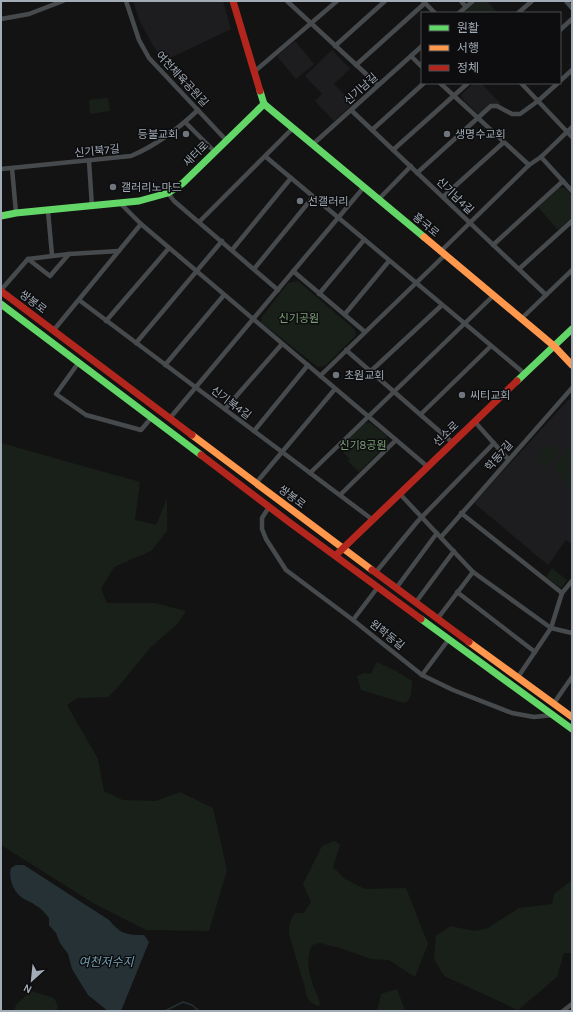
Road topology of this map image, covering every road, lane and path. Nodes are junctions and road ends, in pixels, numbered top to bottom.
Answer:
1 (63, 1) edge
2 (126, 1) edge
3 (233, 1) edge
4 (287, 1) edge
5 (337, 1) edge
6 (385, 1) edge
7 (461, 1) edge
8 (473, 1) edge
9 (532, 1) edge
10 (566, 1) edge
11 (424, 2) edge
12 (466, 7) junction
13 (572, 8) edge
14 (433, 12) edge
15 (460, 12) edge
16 (519, 12) edge
17 (1, 19) edge
18 (572, 19) edge
19 (310, 24) junction
20 (561, 29) edge
21 (335, 46) junction
22 (421, 47) edge
23 (411, 56) junction
24 (356, 65) junction
25 (421, 66) edge
26 (572, 70) edge
27 (255, 71) junction
28 (561, 80) edge
29 (423, 84) edge
30 (441, 84) edge
31 (467, 84) edge
32 (522, 84) edge
33 (557, 84) edge
34 (378, 86) junction
35 (454, 96) junction
36 (538, 101) junction
37 (264, 104) junction
38 (198, 110) junction
39 (351, 110) junction
40 (478, 118) junction
41 (185, 122) junction
42 (572, 127) edge
43 (293, 128) junction
44 (372, 130) junction
45 (567, 132) junction
46 (572, 137) edge
47 (226, 140) junction
48 (504, 142) junction
49 (312, 144) junction
50 (393, 150) junction
51 (214, 151) junction
52 (266, 157) junction
53 (541, 157) junction
54 (89, 161) junction
55 (529, 165) junction
56 (410, 166) junction
57 (12, 168) junction
58 (1, 169) edge
59 (417, 173) junction
60 (290, 178) junction
61 (563, 181) junction
62 (364, 187) junction
63 (572, 191) edge
64 (168, 193) junction
65 (313, 197) junction
66 (443, 197) junction
67 (378, 200) junction
68 (121, 204) junction
69 (92, 207) junction
70 (48, 211) junction
71 (16, 213) junction
72 (1, 216) edge
73 (338, 218) junction
74 (572, 221) edge
75 (199, 222) junction
76 (470, 223) junction
77 (141, 224) junction
78 (364, 240) junction
79 (222, 241) junction
80 (493, 245) junction
81 (169, 248) junction
82 (232, 250) junction
83 (119, 251) junction
84 (442, 253) junction
85 (69, 254) junction
86 (52, 255) junction
87 (28, 259) junction
88 (389, 261) junction
89 (254, 269) junction
90 (519, 269) junction
91 (572, 270) edge
92 (197, 271) junction
93 (293, 272) junction
94 (416, 283) junction
95 (278, 290) junction
96 (1, 291) edge
97 (319, 294) junction
98 (224, 295) junction
99 (546, 295) junction
100 (493, 296) junction
101 (79, 300) junction
102 (1, 304) edge
103 (442, 305) junction
104 (345, 314) junction
105 (253, 319) junction
106 (521, 319) junction
107 (106, 321) junction
108 (464, 324) junction
109 (572, 329) edge
110 (53, 331) junction
111 (365, 332) junction
112 (136, 343) junction
113 (282, 344) junction
114 (492, 346) junction
115 (554, 346) junction
116 (346, 350) junction
117 (79, 362) junction
118 (165, 365) junction
119 (308, 365) junction
120 (572, 365) edge
121 (371, 371) junction
122 (525, 374) junction
123 (320, 376) junction
124 (196, 388) junction
125 (572, 388) edge
126 (335, 389) junction
127 (394, 391) junction
128 (225, 409) junction
129 (421, 414) junction
130 (368, 416) junction
131 (152, 417) junction
132 (170, 418) junction
133 (475, 422) junction
134 (254, 431) junction
135 (396, 440) junction
136 (453, 443) junction
137 (494, 444) junction
138 (282, 452) junction
139 (508, 459) junction
140 (428, 467) junction
141 (310, 473) junction
142 (256, 483) junction
143 (400, 494) junction
144 (340, 495) junction
145 (269, 507) junction
146 (462, 513) junction
147 (422, 517) junction
148 (373, 520) junction
149 (439, 535) junction
150 (344, 548) junction
151 (454, 551) junction
152 (336, 555) junction
153 (376, 572) junction
154 (473, 572) junction
155 (572, 581) edge
156 (378, 587) junction
157 (397, 587) junction
158 (457, 592) junction
159 (562, 593) junction
160 (416, 602) junction
161 (438, 618) junction
162 (352, 620) junction
163 (551, 628) junction
164 (572, 633) edge
165 (449, 639) junction
166 (535, 652) junction
167 (422, 675) junction
168 (572, 677) edge
169 (518, 678) junction
170 (554, 704) junction
171 (553, 715) junction
172 (572, 717) edge
173 (572, 729) edge
174 (572, 1004) edge
175 (563, 1011) edge

1 - 17 street
2 - 38 street, 여천체육공원길
3 - 27 street
4 - 19 street
5 - 19 street
6 - 21 street
7 - 12 street
8 - 12 street
9 - 16 street
10 - 13 street
11 - 14 street
11 - 24 street
12 - 15 street
18 - 20 street
19 - 21 street
19 - 27 street
21 - 24 street
22 - 23 street, 신기남길
23 - 25 street
23 - 34 street, 신기남길
24 - 34 street
26 - 28 street
27 - 37 street
29 - 44 street
30 - 35 street
31 - 35 street
32 - 36 street
33 - 36 street
34 - 39 street, 신기남길
35 - 40 street
35 - 50 street
36 - 40 street
36 - 45 street
37 - 43 street, 흥국로
37 - 47 street, 새터로
38 - 41 street, 신기북7길
38 - 47 street, 여천체육공원길
39 - 44 street, 신기남4길
39 - 49 street, 신기남길
40 - 48 street
40 - 59 street
41 - 51 street
41 - 54 street, 신기북7길
42 - 45 street
43 - 49 street, 흥국로
43 - 52 street
44 - 50 street, 신기남4길
45 - 46 street
45 - 53 street
47 - 51 street, 새터로
48 - 55 street
48 - 66 street
49 - 62 street, 흥국로
50 - 56 street, 신기남4길
51 - 64 street, 새터로
52 - 60 street
52 - 75 street
53 - 55 street
53 - 61 street
54 - 57 street, 신기북7길
54 - 69 street
55 - 76 street
56 - 59 street, 신기남4길
56 - 67 street
57 - 58 street, 신기북7길
57 - 71 street
59 - 66 street, 신기남4길
60 - 65 street
60 - 82 street
61 - 63 street
61 - 80 street
62 - 67 street, 흥국로
62 - 73 street
64 - 68 street, 새터로
64 - 75 street
65 - 73 street
65 - 89 street
66 - 76 street, 신기남4길
67 - 84 street, 흥국로
68 - 69 street, 새터로
68 - 77 street
69 - 70 street, 새터로
70 - 71 street, 새터로
70 - 86 street
71 - 72 street, 새터로
73 - 78 street
73 - 93 street
74 - 90 street
75 - 79 street
76 - 80 street, 신기남4길
76 - 84 street
77 - 81 street
77 - 83 street
78 - 88 street
78 - 97 street
79 - 82 street
79 - 92 street
80 - 90 street, 신기남4길
81 - 92 street
81 - 107 street
82 - 89 street
83 - 85 street
83 - 101 street
84 - 94 street
84 - 100 street, 흥국로
85 - 86 street
85 - 87 street
86 - 87 street
87 - 96 street
88 - 94 street
88 - 104 street
89 - 95 street
90 - 99 street, 신기남4길
91 - 99 street
92 - 98 street
92 - 112 street
93 - 95 street
93 - 97 street
94 - 103 street
94 - 111 street
95 - 105 street
96 - 110 street, 쌍봉로
97 - 104 street
98 - 105 street
98 - 118 street
99 - 106 street
100 - 106 street, 흥국로
100 - 108 street
101 - 107 street, 신기북4길
101 - 110 street
102 - 117 street, 쌍봉로
103 - 108 street
103 - 121 street
104 - 111 street
105 - 113 street
105 - 124 street
106 - 115 street, 흥국로
107 - 112 street, 신기북4길
108 - 114 street
108 - 127 street
109 - 115 street, 선소로
110 - 132 street, 쌍봉로
111 - 116 street
112 - 118 street, 신기북4길
113 - 119 street
113 - 128 street
114 - 122 street
114 - 129 street
115 - 120 street, 흥국로
115 - 122 street, 선소로
116 - 121 street
116 - 123 street
117 - 131 street, 쌍봉로
117 - 131 street
118 - 124 street, 신기북4길
119 - 123 street
119 - 134 street
121 - 127 street
122 - 133 street, 선소로
123 - 126 street
124 - 128 street, 신기북4길
124 - 132 street
125 - 139 street, 학동7길
126 - 130 street
126 - 138 street
127 - 129 street
127 - 130 street
128 - 134 street, 신기북4길
129 - 136 street
130 - 135 street
130 - 141 street
131 - 145 street, 쌍봉로
132 - 142 street, 쌍봉로
133 - 136 street, 선소로
133 - 137 street
134 - 138 street, 신기북4길
135 - 140 street
135 - 144 street
136 - 140 street, 선소로
137 - 139 street
137 - 147 street
138 - 141 street, 신기북4길
138 - 142 street
139 - 146 street, 학동7길
140 - 143 street, 선소로
141 - 144 street, 신기북4길
142 - 150 street, 쌍봉로
143 - 147 street
143 - 148 street, 선소로
144 - 148 street, 신기북4길
145 - 152 street, 쌍봉로
145 - 162 street, 원학동길
146 - 149 street, 학동7길
146 - 159 street
147 - 149 street
147 - 153 street
148 - 150 street, 선소로
149 - 151 street
149 - 157 street, 학동7길
150 - 152 street, 선소로
150 - 153 street, 쌍봉로
151 - 154 street
151 - 160 street
152 - 156 street, 쌍봉로
153 - 157 street, 쌍봉로
154 - 158 street
154 - 163 street
155 - 159 street
156 - 162 street
156 - 165 street, 쌍봉로
157 - 160 street, 쌍봉로
158 - 161 street
158 - 166 street
159 - 163 street
160 - 161 street, 쌍봉로
161 - 169 street, 쌍봉로
162 - 167 street, 원학동길
163 - 164 street
163 - 166 street
165 - 167 street
165 - 171 street, 쌍봉로
166 - 169 street
167 - 171 street, 원학동길
168 - 170 street
169 - 170 street, 쌍봉로
170 - 172 street, 쌍봉로
171 - 173 street, 쌍봉로
174 - 175 street

